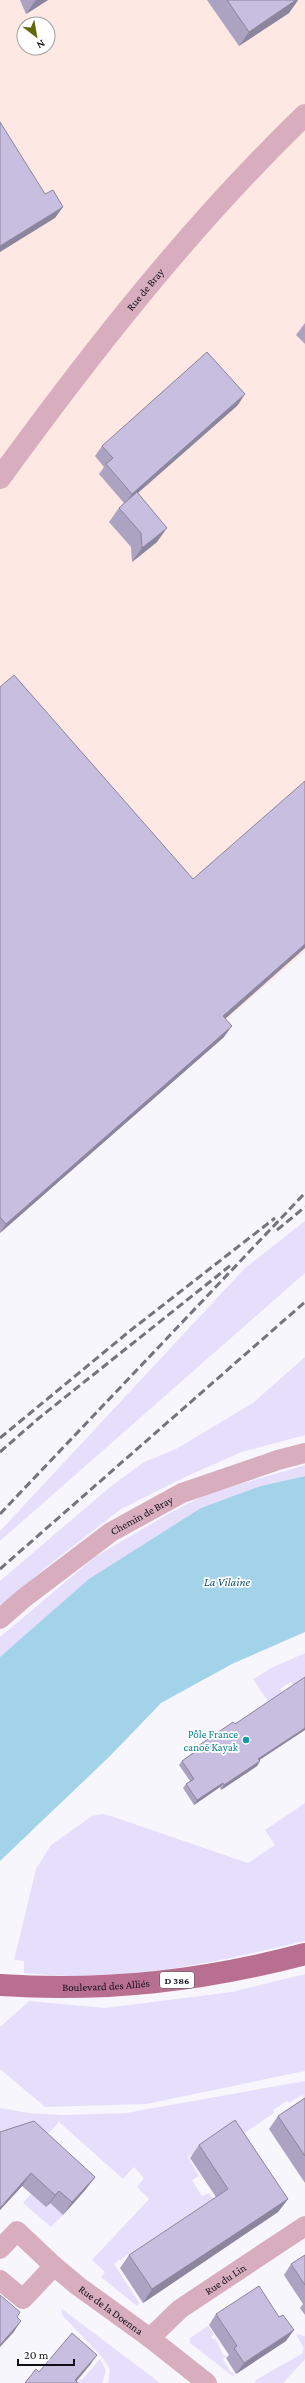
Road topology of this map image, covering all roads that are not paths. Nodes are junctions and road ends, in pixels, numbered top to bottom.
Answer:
1 (305, 114) edge
2 (0, 478) edge
3 (305, 1453) edge
4 (0, 1619) edge
5 (305, 1954) edge
6 (0, 1985) edge
7 (305, 2226) edge
8 (0, 2249) edge
9 (54, 2266) junction
10 (0, 2280) edge
11 (150, 2338) junction
12 (206, 2383) edge

1 - 2 street, Rue de Bray
3 - 4 street, Chemin de Bray
5 - 6 main road, Boulevard des Alliés / D 386
7 - 11 street, Rue du Lin
8 - 9 street, Rue de la Doenna
9 - 10 street
9 - 11 street, Rue de la Doenna
11 - 12 street, Rue de la Doenna

